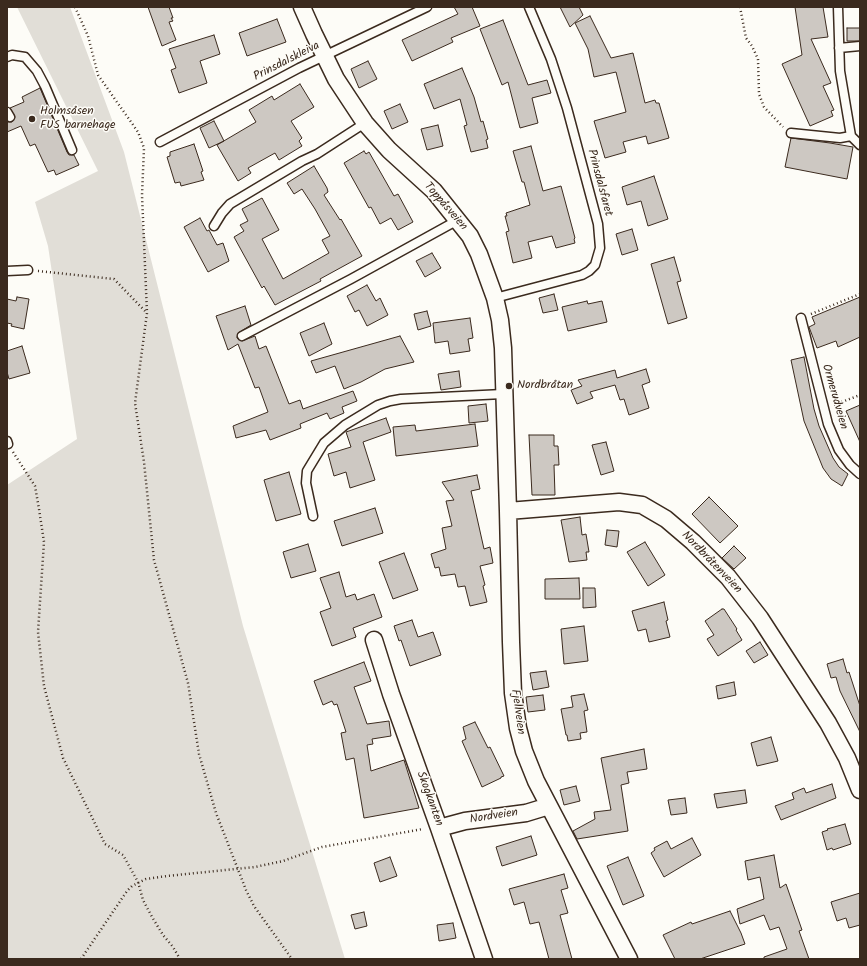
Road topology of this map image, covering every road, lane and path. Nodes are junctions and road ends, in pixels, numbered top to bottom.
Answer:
1 (75, 7) edge
2 (302, 7) edge
3 (427, 7) edge
4 (528, 7) edge
5 (740, 7) edge
6 (838, 7) edge
7 (860, 46) edge
8 (839, 48) junction
9 (325, 56) junction
10 (7, 57) edge
11 (365, 122) junction
12 (791, 133) joint
13 (851, 136) junction
14 (160, 142) dead end
15 (860, 145) edge
16 (72, 150) dead end
17 (458, 220) junction
18 (214, 226) dead end
19 (28, 270) joint
20 (7, 271) edge
21 (860, 294) edge
22 (495, 298) junction
23 (147, 312) junction
24 (801, 318) joint
25 (242, 336) dead end
26 (503, 394) junction
27 (860, 395) edge
28 (824, 410) junction
29 (506, 440) joint
30 (7, 443) edge
31 (860, 474) edge
32 (508, 510) junction
33 (313, 516) dead end
34 (374, 640) dead end
35 (860, 790) edge
36 (549, 806) junction
37 (439, 828) junction
38 (238, 870) junction
39 (138, 882) junction
40 (81, 959) edge
41 (180, 959) edge
42 (292, 959) edge
43 (484, 959) edge
44 (629, 959) edge

1 - 23 path
2 - 9 street, Toppåsveien
3 - 9 lane, Prinsdalskleiva
4 - 22 lane, Prinsdalsfaret
5 - 12 path
6 - 8 lane
7 - 8 lane
8 - 13 lane
9 - 11 street, Toppåsveien
9 - 14 lane, Prinsdalskleiva
10 - 16 lane
11 - 17 street, Toppåsveien
11 - 18 lane
12 - 13 lane
13 - 15 lane
17 - 22 street, Toppåsveien
17 - 25 lane
19 - 20 lane
19 - 23 path
21 - 24 path
22 - 26 street, Toppåsveien
23 - 38 path
24 - 28 lane, Ormerudveien
26 - 29 street, Toppåsveien
26 - 33 lane
27 - 28 path
28 - 31 lane, Ormerudveien
29 - 32 street, Fjellveien
30 - 39 path
32 - 35 street, Nordbråtenveien
32 - 36 street, Fjellveien
34 - 37 street, Skogkanten
36 - 37 street, Nordveien
36 - 44 street, Fjellveien
37 - 38 path
37 - 43 street, Skogkanten
38 - 39 path
38 - 42 path
39 - 40 path
39 - 41 path

